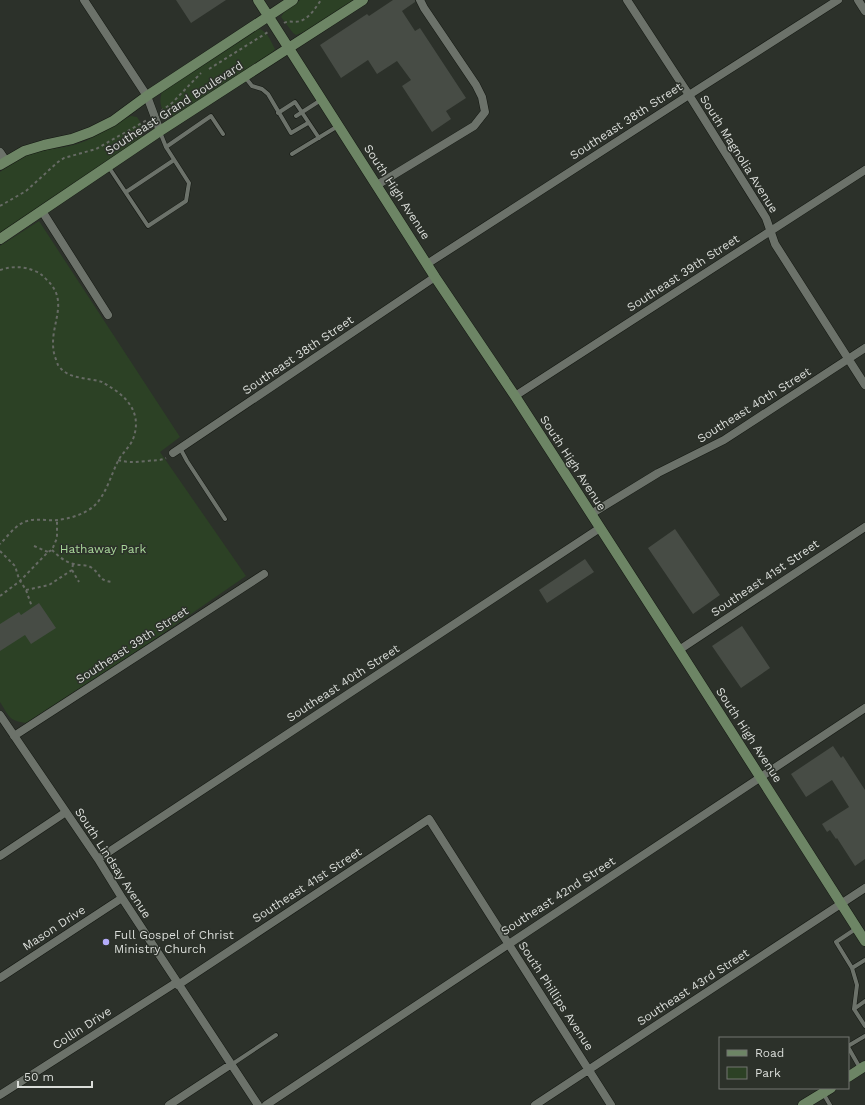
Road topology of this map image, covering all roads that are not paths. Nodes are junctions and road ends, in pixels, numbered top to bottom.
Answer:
1 (84, 0) edge
2 (258, 0) edge
3 (293, 0) edge
4 (363, 0) edge
5 (420, 0) edge
6 (627, 0) edge
7 (838, 0) edge
8 (858, 0) edge
9 (865, 11) edge
10 (269, 17) junction
11 (289, 48) junction
12 (244, 77) junction
13 (689, 95) junction
14 (147, 96) junction
15 (322, 100) junction
16 (278, 113) junction
17 (302, 113) junction
18 (296, 116) dead end
19 (308, 122) junction
20 (339, 126) junction
21 (160, 131) junction
22 (223, 134) dead end
23 (319, 138) junction
24 (166, 147) junction
25 (292, 154) dead end
26 (2, 159) edge
27 (174, 160) junction
28 (108, 166) junction
29 (865, 170) edge
30 (377, 185) junction
31 (126, 192) junction
32 (42, 211) junction
33 (770, 231) junction
34 (0, 239) edge
35 (427, 264) junction
36 (435, 277) junction
37 (108, 315) dead end
38 (865, 348) edge
39 (848, 359) junction
40 (865, 385) edge
41 (514, 396) junction
42 (177, 450) joint
43 (591, 514) junction
44 (225, 519) dead end
45 (865, 527) edge
46 (600, 528) junction
47 (264, 574) dead end
48 (679, 650) junction
49 (865, 708) edge
50 (0, 715) edge
51 (14, 736) junction
52 (760, 777) junction
53 (66, 812) junction
54 (429, 819) joint
55 (0, 856) edge
56 (98, 859) junction
57 (865, 888) edge
58 (122, 898) junction
59 (841, 903) junction
60 (857, 928) junction
61 (865, 941) edge
62 (508, 944) junction
63 (865, 960) edge
64 (852, 968) junction
65 (0, 978) edge
66 (177, 983) junction
67 (865, 1001) edge
68 (854, 1009) junction
69 (865, 1026) edge
70 (276, 1035) dead end
71 (865, 1036) edge
72 (849, 1046) edge
73 (849, 1048) edge
74 (230, 1065) junction
75 (863, 1067) edge
76 (589, 1070) junction
77 (849, 1076) edge
78 (827, 1090) edge
79 (0, 1095) edge
80 (169, 1105) edge
81 (258, 1105) edge
82 (266, 1105) edge
83 (535, 1105) edge
84 (611, 1105) edge
85 (804, 1105) edge
86 (830, 1105) edge

1 - 14 street
2 - 10 street, South High Avenue
3 - 10 street, Southeast Grand Boulevard
4 - 11 street, Southeast Grand Boulevard
5 - 30 street
6 - 13 street, South Magnolia Avenue
7 - 13 street, Southeast 38th Street
8 - 9 street
10 - 11 street, South High Avenue
10 - 14 street, Southeast Grand Boulevard
11 - 12 street, Southeast Grand Boulevard
11 - 15 street, South High Avenue
12 - 16 lane
12 - 21 street, Southeast Grand Boulevard
13 - 33 street, South Magnolia Avenue
13 - 35 street, Southeast 38th Street
14 - 21 street
14 - 26 street, Southeast Grand Boulevard
15 - 17 lane
15 - 20 street, South High Avenue
16 - 17 lane
16 - 19 lane
17 - 18 lane
17 - 19 lane
19 - 23 lane
20 - 23 lane
20 - 30 street, South High Avenue
21 - 24 lane
21 - 28 street, Southeast Grand Boulevard
22 - 24 lane
23 - 25 lane
24 - 27 lane
27 - 31 lane
27 - 31 lane
28 - 31 lane
28 - 32 street, Southeast Grand Boulevard
29 - 33 street, Southeast 39th Street
30 - 35 street, South High Avenue
32 - 34 street, Southeast Grand Boulevard
32 - 37 street
33 - 39 street, South Magnolia Avenue
33 - 41 street, Southeast 39th Street
35 - 36 street, South High Avenue
36 - 41 street, South High Avenue
36 - 42 street, Southeast 38th Street
38 - 39 street, Southeast 40th Street
39 - 40 street, South Magnolia Avenue
39 - 43 street, Southeast 40th Street
41 - 43 street, South High Avenue
42 - 44 lane
43 - 46 street, South High Avenue
45 - 48 street, Southeast 41st Street
46 - 48 street, South High Avenue
46 - 56 street, Southeast 40th Street
47 - 51 street, Southeast 39th Street
48 - 52 street, South High Avenue
49 - 52 street, Southeast 42nd Street
50 - 51 street, South Lindsay Avenue
51 - 53 street, South Lindsay Avenue
52 - 59 street, South High Avenue
52 - 62 street, Southeast 42nd Street
53 - 55 street
53 - 56 street, South Lindsay Avenue
54 - 62 street, South Phillips Avenue
54 - 66 street, Southeast 41st Street
56 - 58 street, South Lindsay Avenue
57 - 59 street, Southeast 43rd Street
58 - 65 street, Mason Drive
58 - 66 street, South Lindsay Avenue
59 - 60 street, South High Avenue
59 - 76 street, Southeast 43rd Street
60 - 61 street, South High Avenue
60 - 64 lane
62 - 76 street, South Phillips Avenue
62 - 82 street, Southeast 42nd Street
63 - 64 lane
64 - 68 lane
66 - 74 street, South Lindsay Avenue
66 - 79 street, Collin Drive
67 - 68 lane
68 - 69 lane
70 - 74 lane
71 - 72 lane
73 - 75 lane
74 - 80 street
74 - 81 street, South Lindsay Avenue
75 - 77 street
76 - 83 street, Southeast 43rd Street
76 - 84 street, South Phillips Avenue
78 - 85 street
78 - 86 lane

